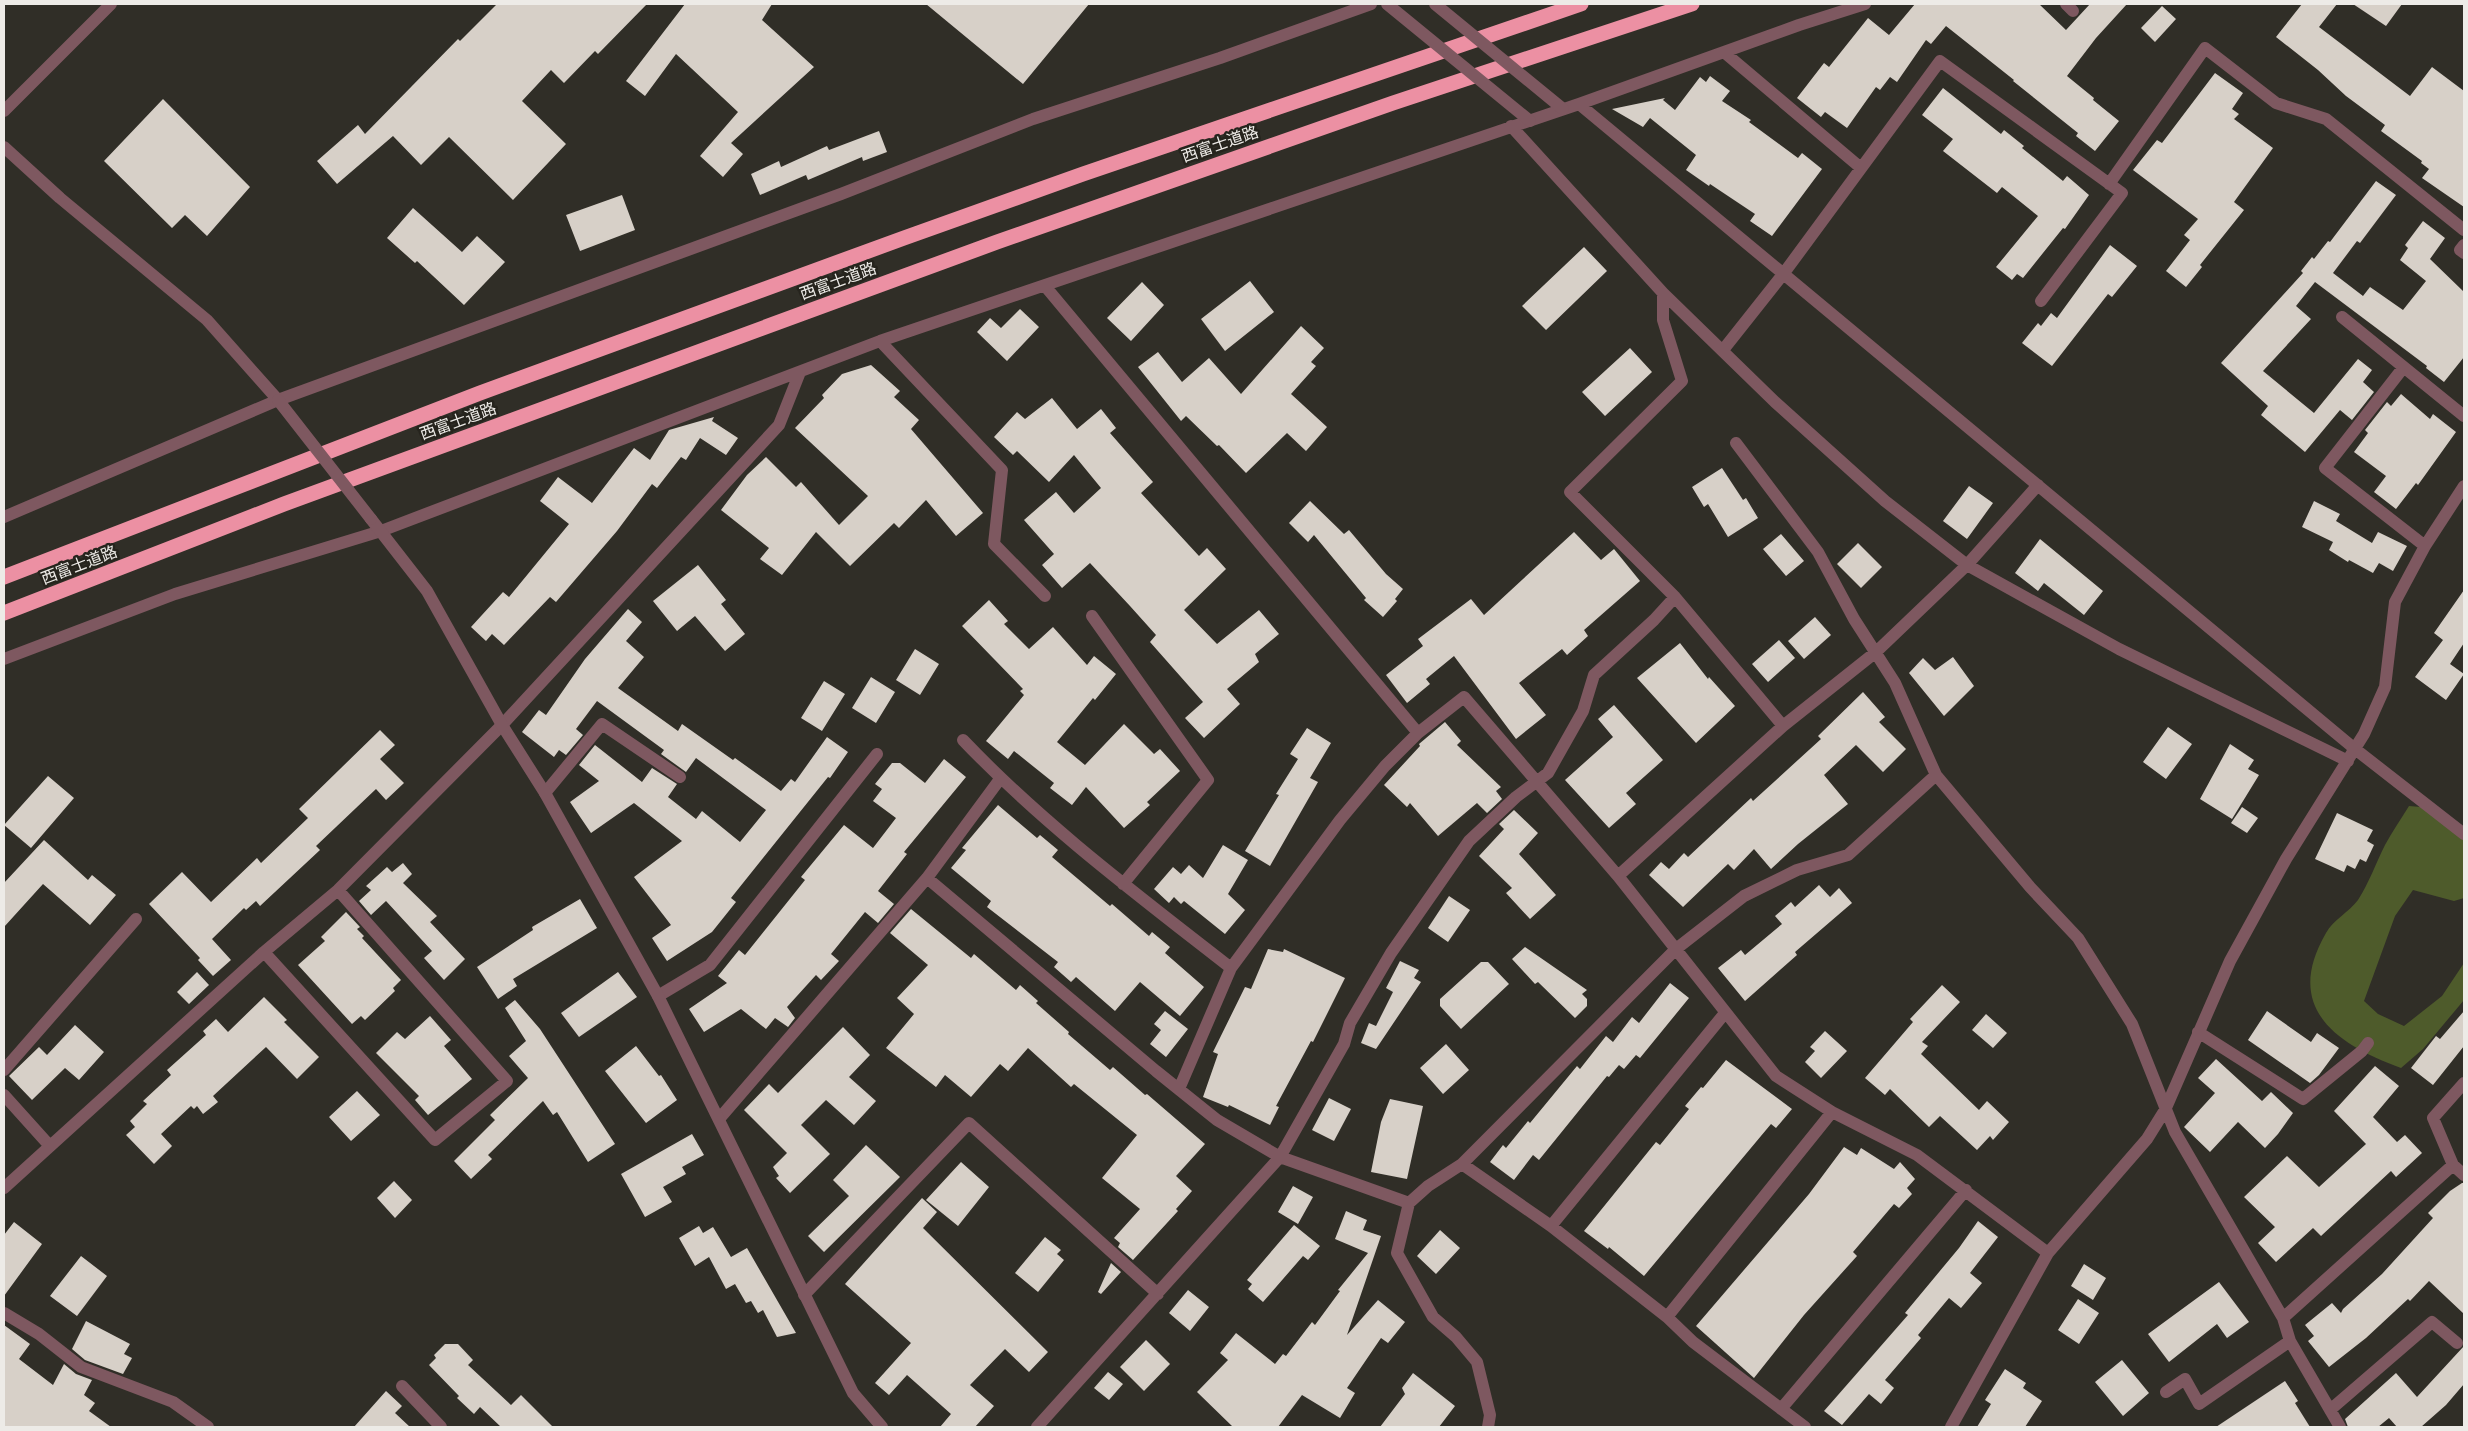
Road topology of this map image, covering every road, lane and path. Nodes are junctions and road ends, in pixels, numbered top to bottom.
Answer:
1 (112, 4) edge
2 (1371, 4) edge
3 (1387, 4) edge
4 (1435, 4) edge
5 (1581, 4) edge
6 (1692, 4) edge
7 (1865, 4) edge
8 (1725, 53) junction
9 (1579, 104) junction
10 (1563, 109) junction
11 (4, 111) edge
12 (1530, 121) junction
13 (1511, 126) junction
14 (4, 147) edge
15 (1861, 168) junction
16 (2109, 184) junction
17 (2464, 230) edge
18 (2464, 245) edge
19 (2464, 254) edge
20 (1784, 273) junction
21 (1045, 286) junction
22 (1664, 293) junction
23 (2041, 300) dead end
24 (2342, 317) dead end
25 (880, 341) junction
26 (1723, 350) junction
27 (2403, 368) junction
28 (800, 372) junction
29 (278, 400) junction
30 (2464, 416) edge
31 (1736, 443) dead end
32 (2038, 485) junction
33 (2464, 486) edge
34 (4, 517) edge
35 (381, 531) junction
36 (2425, 546) junction
37 (1967, 565) junction
38 (4, 577) edge
39 (1045, 596) dead end
40 (1675, 597) junction
41 (4, 613) edge
42 (1092, 616) dead end
43 (1876, 652) junction
44 (4, 660) edge
45 (502, 725) junction
46 (1783, 726) junction
47 (1418, 733) junction
48 (963, 740) dead end
49 (2355, 749) junction
50 (877, 754) dead end
51 (2348, 761) junction
52 (1936, 775) junction
53 (680, 777) dead end
54 (1000, 779) junction
55 (1536, 782) junction
56 (545, 792) junction
57 (2464, 834) edge
58 (1618, 876) junction
59 (927, 878) junction
60 (1123, 884) junction
61 (338, 890) junction
62 (136, 919) dead end
63 (1676, 949) junction
64 (264, 952) junction
65 (1231, 968) junction
66 (658, 996) junction
67 (1725, 1013) junction
68 (2198, 1032) junction
69 (2368, 1043) dead end
70 (4, 1070) edge
71 (2464, 1083) edge
72 (1179, 1089) junction
73 (4, 1095) edge
74 (2165, 1110) junction
75 (1832, 1112) junction
76 (719, 1119) junction
77 (49, 1145) junction
78 (1280, 1157) junction
79 (1462, 1164) junction
80 (2453, 1165) junction
81 (2464, 1175) edge
82 (4, 1188) edge
83 (1966, 1190) junction
84 (1408, 1203) junction
85 (1551, 1226) junction
86 (2048, 1253) junction
87 (804, 1294) junction
88 (1158, 1294) junction
89 (4, 1313) edge
90 (1667, 1317) junction
91 (2283, 1318) junction
92 (2290, 1341) junction
93 (2457, 1344) dead end
94 (402, 1386) dead end
95 (2166, 1392) dead end
96 (1781, 1409) junction
97 (2330, 1410) junction
98 (208, 1427) edge
99 (441, 1427) edge
100 (882, 1427) edge
101 (1038, 1427) edge
102 (1488, 1427) edge
103 (1805, 1427) edge
104 (1951, 1427) edge
105 (2340, 1427) edge

1 - 11 street
2 - 29 street
3 - 12 street, bridge
4 - 10 street, bridge
5 - 38 highway, 西富士道路
6 - 41 highway, 西富士道路
7 - 8 street
8 - 9 street
8 - 15 street
9 - 10 street
9 - 20 street
10 - 12 street
12 - 13 street
13 - 21 street
13 - 22 street
14 - 29 street
15 - 16 street
15 - 20 street
16 - 17 street
16 - 23 street
18 - 19 street
20 - 26 street
20 - 32 street
21 - 25 street
21 - 47 street
22 - 26 street
22 - 40 street
24 - 27 street
25 - 28 street
25 - 39 street
26 - 37 street
27 - 30 street
27 - 36 street
28 - 35 street
28 - 45 street
29 - 34 street
29 - 35 street, bridge
31 - 43 street
32 - 37 street
32 - 49 street
33 - 36 street
35 - 44 street
35 - 45 street
36 - 49 street
37 - 43 street
37 - 51 street
40 - 46 street
40 - 55 street
42 - 60 street
43 - 46 street
43 - 52 street
45 - 56 street
45 - 61 street
46 - 58 street
47 - 55 street
47 - 65 street
48 - 54 street
49 - 51 street
49 - 57 street
50 - 66 street
51 - 68 street
52 - 63 street
52 - 74 street
53 - 56 street
54 - 59 street
54 - 60 street
55 - 58 street
55 - 78 street
56 - 66 street
58 - 63 street
59 - 72 street
59 - 76 street
60 - 65 street
61 - 64 street
61 - 64 street
62 - 70 street
63 - 67 street
63 - 79 street
64 - 77 street
65 - 72 street
66 - 76 street
67 - 75 street
67 - 85 street
68 - 69 street
68 - 74 street
71 - 80 street
72 - 78 street
73 - 77 street
74 - 86 street
74 - 91 street
75 - 83 street
75 - 90 street
76 - 87 street
77 - 82 street
78 - 84 street
78 - 88 street
79 - 84 street
79 - 85 street
80 - 81 street
80 - 91 street
83 - 86 street
83 - 96 street
84 - 102 street
85 - 90 street
86 - 104 street
87 - 88 street
87 - 100 street
88 - 101 street
89 - 98 street
90 - 96 street
91 - 92 street
92 - 95 street
92 - 97 street
93 - 97 street
94 - 99 street
96 - 103 street
97 - 105 street

